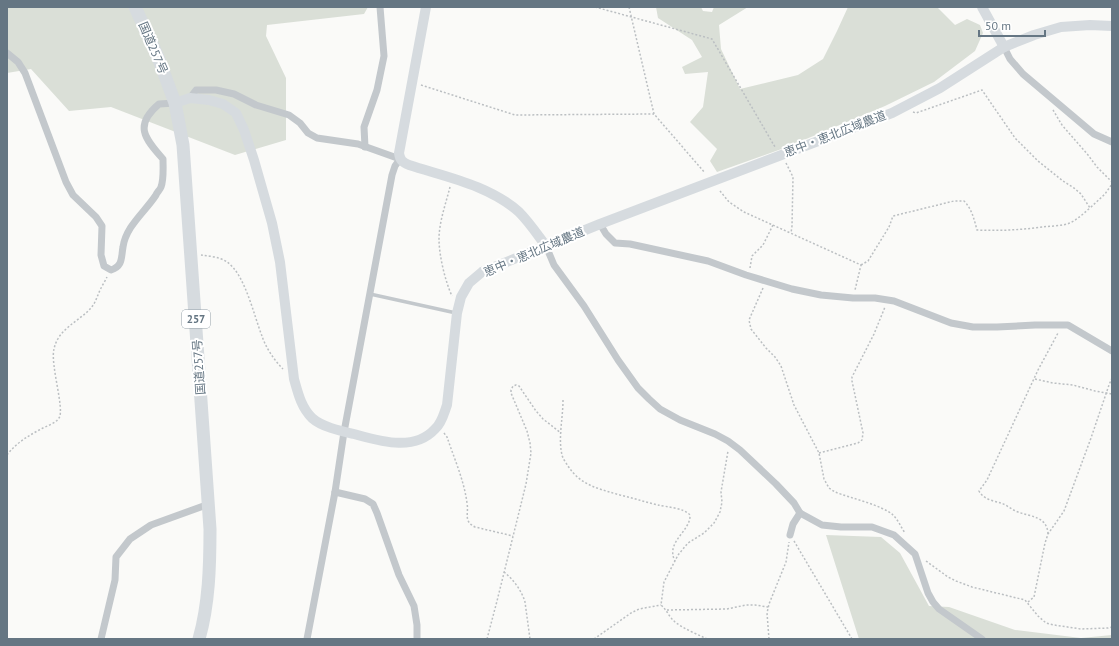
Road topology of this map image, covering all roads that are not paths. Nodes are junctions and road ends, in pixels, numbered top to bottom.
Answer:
1 (135, 7) edge
2 (380, 7) edge
3 (426, 7) edge
4 (982, 7) edge
5 (1112, 26) edge
6 (1004, 47) junction
7 (7, 53) edge
8 (190, 98) junction
9 (175, 103) junction
10 (1112, 142) edge
11 (365, 147) junction
12 (400, 159) junction
13 (600, 224) junction
14 (546, 246) junction
15 (369, 294) junction
16 (457, 313) junction
17 (1112, 351) edge
18 (344, 432) junction
19 (335, 492) junction
20 (209, 504) junction
21 (800, 513) junction
22 (790, 534) road end
23 (101, 639) edge
24 (199, 639) edge
25 (307, 639) edge
26 (417, 639) edge
27 (982, 639) edge

1 - 9 highway, 国道257号 / 257
2 - 11 street
3 - 12 street
4 - 6 street
5 - 6 street, 恵中・恵北広域農道
6 - 10 street
6 - 13 street, 恵中・恵北広域農道
7 - 9 street
8 - 9 street
8 - 11 street
8 - 18 street, 恵中・恵北広域農道
9 - 20 highway, 国道257号 / 257
11 - 12 street
12 - 14 street
12 - 15 street
13 - 14 street, 恵中・恵北広域農道
13 - 17 street
14 - 16 street, 恵中・恵北広域農道
14 - 21 street
15 - 16 lane
15 - 18 street
16 - 18 street, 恵中・恵北広域農道
18 - 19 street
19 - 25 street
19 - 26 street
20 - 23 street
20 - 24 highway, 国道257号 / 257
21 - 22 street
21 - 27 street

